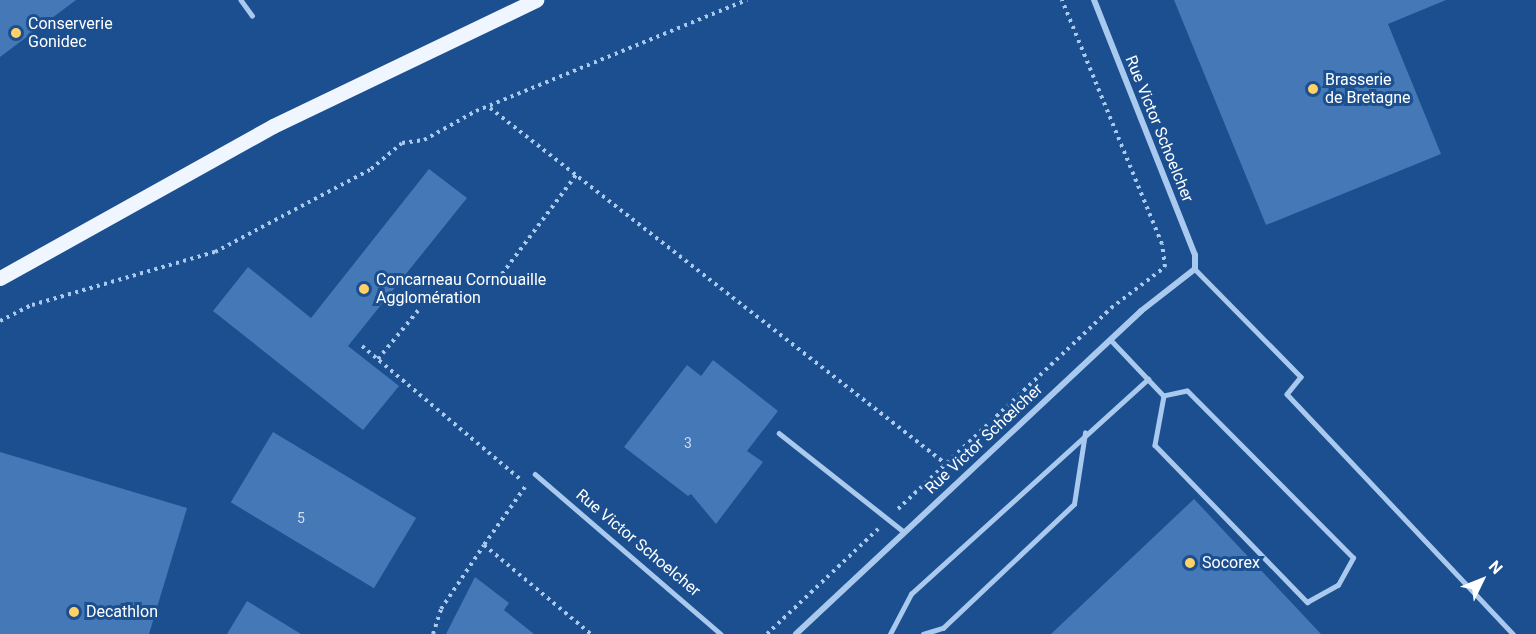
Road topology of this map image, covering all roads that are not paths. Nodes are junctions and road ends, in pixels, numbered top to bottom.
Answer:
1 (242, 0) edge
2 (536, 0) edge
3 (1094, 0) edge
4 (252, 15) dead end
5 (1195, 269) junction
6 (0, 278) edge
7 (1111, 340) junction
8 (1148, 379) junction
9 (1164, 396) junction
10 (778, 433) dead end
11 (1085, 433) junction
12 (535, 474) road end
13 (903, 531) junction
14 (721, 634) edge
15 (796, 634) edge
16 (890, 634) edge
17 (923, 634) edge
18 (1513, 634) edge

1 - 4 lane
2 - 6 main road
3 - 5 street, Rue Victor Schoelcher
5 - 7 street, Rue Victor Schœlcher
5 - 18 lane
7 - 8 lane
7 - 13 street, Rue Victor Schœlcher
8 - 9 lane
8 - 11 lane
9 - 9 lane
10 - 13 lane
11 - 16 lane
11 - 17 lane
12 - 14 lane, Rue Victor Schoelcher
13 - 15 street, Rue Victor Schœlcher

